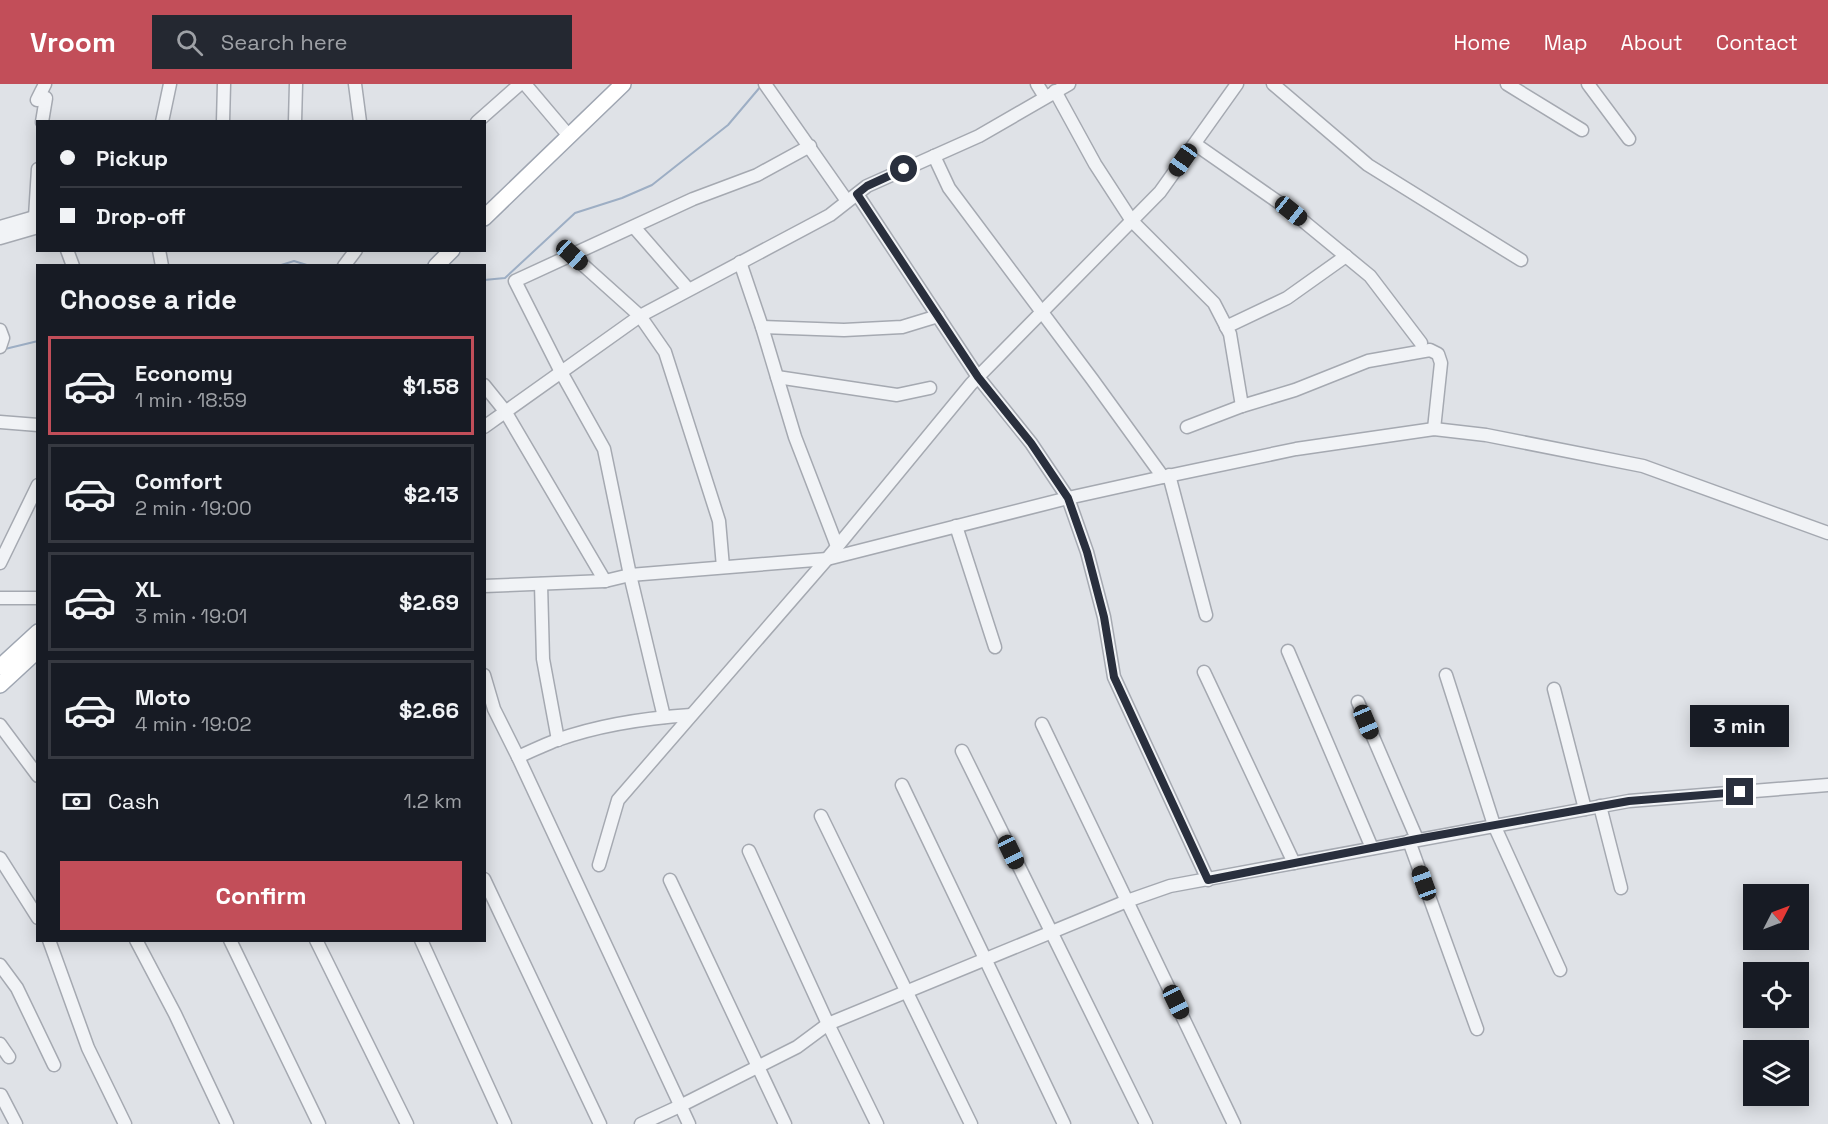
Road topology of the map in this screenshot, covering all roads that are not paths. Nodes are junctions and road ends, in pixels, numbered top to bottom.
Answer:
1 (45, 84) edge
2 (170, 84) edge
3 (224, 84) edge
4 (296, 84) edge
5 (355, 84) edge
6 (520, 84) edge
7 (525, 84) edge
8 (623, 84) edge
9 (765, 84) edge
10 (1037, 84) edge
11 (1069, 84) edge
12 (1237, 84) edge
13 (1273, 84) edge
14 (1507, 84) edge
15 (1588, 84) edge
16 (1050, 94) junction
17 (42, 120) edge
18 (162, 120) edge
19 (223, 120) edge
20 (295, 120) edge
21 (360, 120) edge
22 (479, 120) edge
23 (1582, 130) dead end
24 (569, 136) junction
25 (1629, 139) dead end
26 (1195, 144) junction
27 (810, 146) junction
28 (934, 156) junction
29 (852, 198) junction
30 (487, 212) edge
31 (36, 220) edge
32 (36, 220) edge
33 (1132, 221) junction
34 (0, 227) edge
35 (633, 227) junction
36 (0, 238) edge
37 (450, 252) edge
38 (572, 255) junction
39 (1346, 256) junction
40 (1521, 260) dead end
41 (740, 262) junction
42 (438, 264) edge
43 (688, 289) junction
44 (1042, 312) junction
45 (640, 316) junction
46 (938, 316) junction
47 (762, 327) junction
48 (1226, 327) junction
49 (0, 330) edge
50 (1421, 343) dead end
51 (0, 346) edge
52 (561, 372) junction
53 (777, 377) junction
54 (978, 377) junction
55 (486, 387) edge
56 (930, 388) dead end
57 (1242, 406) junction
58 (505, 411) junction
59 (0, 422) edge
60 (36, 425) edge
61 (486, 425) edge
62 (1187, 427) dead end
63 (1434, 429) junction
64 (1166, 476) junction
65 (36, 489) edge
66 (1068, 498) junction
67 (956, 526) junction
68 (1828, 533) edge
69 (837, 546) junction
70 (827, 559) junction
71 (0, 563) edge
72 (723, 567) junction
73 (630, 575) junction
74 (605, 581) junction
75 (541, 584) junction
76 (486, 586) edge
77 (0, 598) edge
78 (36, 598) edge
79 (1206, 615) dead end
80 (32, 647) edge
81 (995, 647) dead end
82 (1288, 651) dead end
83 (0, 667) edge
84 (1204, 672) dead end
85 (1446, 675) dead end
86 (0, 685) edge
87 (486, 686) edge
88 (1554, 689) dead end
89 (1358, 702) dead end
90 (489, 711) edge
91 (691, 715) junction
92 (663, 717) junction
93 (1042, 724) dead end
94 (0, 725) edge
95 (558, 740) junction
96 (962, 751) dead end
97 (519, 757) junction
98 (36, 773) edge
99 (902, 785) dead end
100 (1828, 785) edge
101 (1600, 806) junction
102 (1585, 809) junction
103 (821, 816) dead end
104 (1494, 825) junction
105 (1413, 840) junction
106 (1372, 848) junction
107 (749, 850) dead end
108 (0, 858) edge
109 (1294, 863) junction
110 (599, 865) dead end
111 (670, 880) dead end
112 (1208, 880) junction
113 (486, 883) edge
114 (1621, 888) dead end
115 (1127, 901) junction
116 (36, 915) edge
117 (1051, 932) junction
118 (50, 942) edge
119 (137, 942) edge
120 (231, 942) edge
121 (317, 942) edge
122 (422, 942) edge
123 (985, 960) junction
124 (0, 965) edge
125 (1560, 970) dead end
126 (906, 992) junction
127 (828, 1024) junction
128 (1477, 1029) dead end
129 (0, 1044) edge
130 (9, 1057) dead end
131 (54, 1065) dead end
132 (757, 1067) junction
133 (1, 1095) edge
134 (680, 1106) junction
135 (16, 1124) edge
136 (125, 1124) edge
137 (227, 1124) edge
138 (319, 1124) edge
139 (407, 1124) edge
140 (505, 1124) edge
141 (600, 1124) edge
142 (640, 1124) edge
143 (689, 1124) edge
144 (785, 1124) edge
145 (877, 1124) edge
146 (971, 1124) edge
147 (1064, 1124) edge
148 (1146, 1124) edge
149 (1234, 1124) edge

1 - 17 street
2 - 18 street
3 - 19 street
4 - 20 street
5 - 21 street
6 - 22 street
7 - 24 street
8 - 24 main road
9 - 27 street
10 - 16 street
11 - 16 street
12 - 26 street
13 - 40 street
14 - 23 street
15 - 25 street
16 - 28 street
16 - 33 street
24 - 30 main road
26 - 33 street
26 - 39 street
27 - 29 street
27 - 35 street
28 - 29 street
28 - 44 street
29 - 41 street
29 - 46 street
31 - 34 street
32 - 36 street
33 - 44 street
33 - 48 street
35 - 38 street
35 - 43 street
37 - 42 main road
38 - 45 street
38 - 52 street
39 - 48 street
39 - 50 street
41 - 43 street
41 - 47 street
43 - 45 street
44 - 54 street
44 - 64 street
45 - 52 street
45 - 72 street
46 - 47 street
46 - 54 street
47 - 53 street
48 - 57 street
49 - 51 street
52 - 58 street
52 - 73 street
53 - 56 street
53 - 69 street
54 - 66 street
54 - 69 street
55 - 58 street
57 - 62 street
57 - 63 street
58 - 61 street
58 - 74 street
59 - 60 street
63 - 64 street
63 - 68 street
64 - 66 street
64 - 79 street
65 - 71 street
66 - 67 street
66 - 112 street
67 - 70 street
67 - 81 street
69 - 70 street
70 - 72 street
70 - 91 street
72 - 73 street
73 - 74 street
73 - 92 street
74 - 75 street
75 - 76 street
75 - 95 street
77 - 78 street
80 - 83 main road
80 - 86 main road
82 - 106 street
84 - 109 street
85 - 104 street
87 - 90 street
88 - 102 street
89 - 105 street
90 - 97 street
91 - 92 street
91 - 110 street
92 - 95 street
93 - 115 street
94 - 98 street
95 - 97 street
96 - 117 street
97 - 134 street
99 - 123 street
100 - 101 street
101 - 102 street
101 - 114 street
102 - 104 street
103 - 126 street
104 - 105 street
104 - 125 street
105 - 106 street
105 - 128 street
106 - 109 street
107 - 127 street
108 - 116 street
109 - 112 street
111 - 132 street
112 - 115 street
113 - 141 street
115 - 117 street
115 - 149 street
117 - 123 street
117 - 148 street
118 - 136 street
119 - 137 street
120 - 138 street
121 - 139 street
122 - 140 street
123 - 126 street
123 - 147 street
124 - 131 street
126 - 127 street
126 - 146 street
127 - 132 street
127 - 145 street
129 - 130 street
132 - 134 street
132 - 144 street
133 - 135 street
134 - 142 street
134 - 143 street

